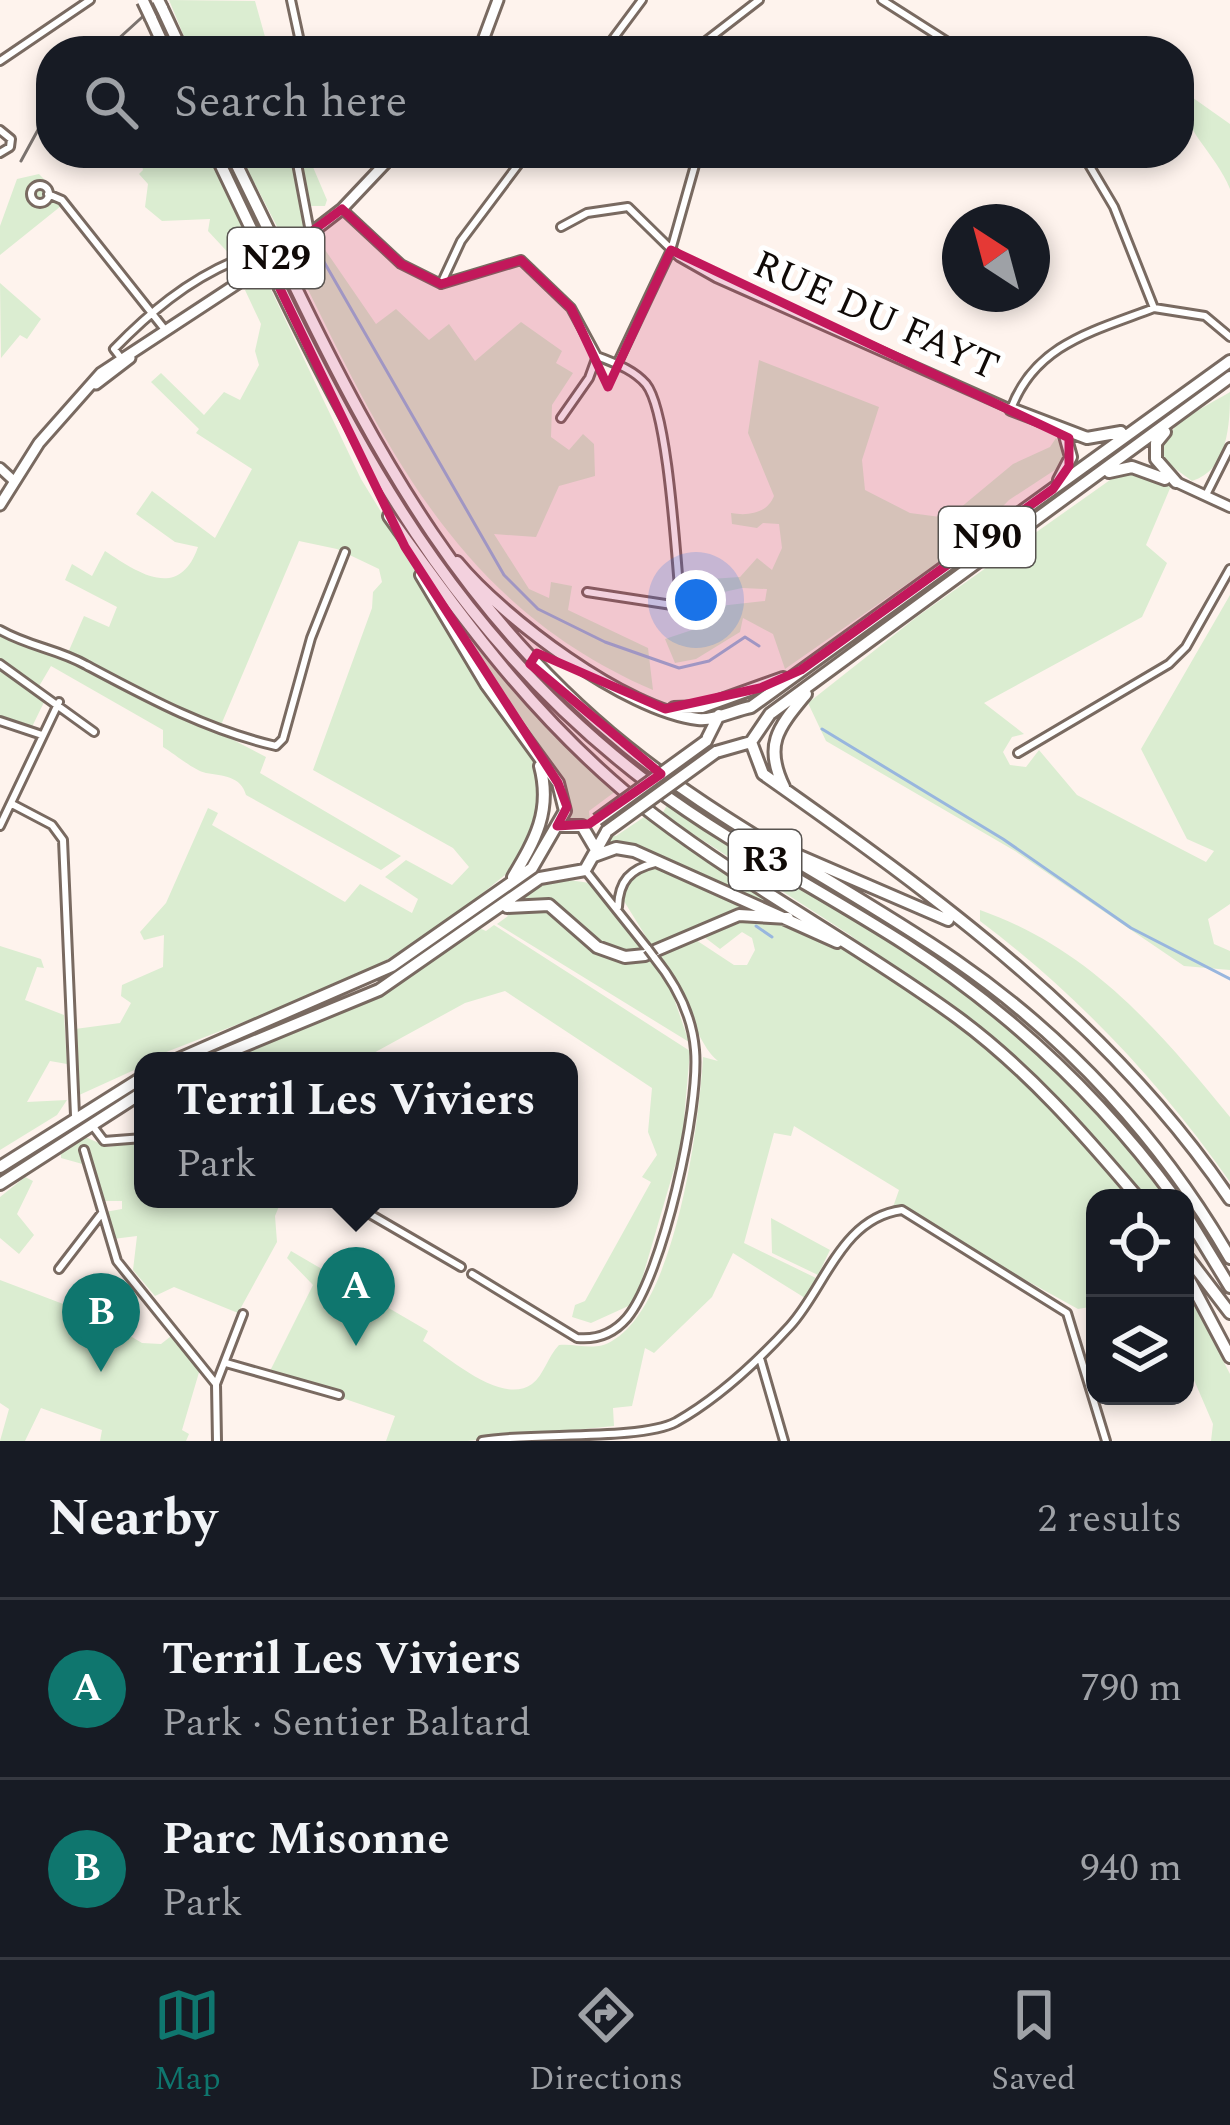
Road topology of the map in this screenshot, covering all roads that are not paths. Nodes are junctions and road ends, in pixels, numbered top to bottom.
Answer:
1 (90, 0) edge
2 (142, 0) edge
3 (291, 0) edge
4 (498, 0) edge
5 (642, 0) edge
6 (759, 0) edge
7 (882, 0) edge
8 (160, 4) edge
9 (37, 36) edge
10 (159, 36) edge
11 (175, 36) edge
12 (299, 36) edge
13 (485, 36) edge
14 (615, 36) edge
15 (712, 36) edge
16 (938, 36) edge
17 (36, 37) edge
18 (0, 61) edge
19 (0, 130) edge
20 (0, 153) edge
21 (222, 168) edge
22 (238, 168) edge
23 (298, 168) edge
24 (381, 168) edge
25 (516, 168) edge
26 (694, 168) edge
27 (1091, 168) edge
28 (48, 194) dead end
29 (342, 208) junction
30 (561, 227) dead end
31 (310, 235) junction
32 (671, 250) junction
33 (241, 266) dead end
34 (441, 284) junction
35 (1154, 308) junction
36 (152, 313) junction
37 (166, 331) junction
38 (1230, 337) edge
39 (143, 346) junction
40 (597, 356) junction
41 (121, 358) junction
42 (1230, 361) edge
43 (617, 364) junction
44 (1230, 377) edge
45 (81, 395) junction
46 (1188, 408) junction
47 (1011, 410) junction
48 (1161, 410) junction
49 (561, 418) dead end
50 (1062, 430) junction
51 (1230, 447) edge
52 (0, 467) edge
53 (1100, 472) junction
54 (13, 481) junction
55 (1176, 482) junction
56 (1053, 489) junction
57 (384, 491) junction
58 (1206, 495) junction
59 (0, 505) edge
60 (1230, 507) edge
61 (389, 516) junction
62 (433, 540) junction
63 (345, 552) dead end
64 (1230, 569) edge
65 (587, 592) dead end
66 (0, 630) edge
67 (0, 664) edge
68 (801, 670) junction
69 (814, 682) junction
70 (58, 702) junction
71 (742, 708) junction
72 (665, 709) junction
73 (719, 716) junction
74 (0, 721) edge
75 (715, 729) junction
76 (756, 729) junction
77 (94, 732) dead end
78 (42, 735) junction
79 (751, 742) junction
80 (722, 750) junction
81 (1018, 753) dead end
82 (537, 758) junction
83 (785, 790) junction
84 (12, 805) junction
85 (0, 826) edge
86 (557, 826) junction
87 (582, 826) junction
88 (764, 842) junction
89 (543, 849) junction
90 (595, 852) junction
91 (658, 863) junction
92 (585, 870) junction
93 (560, 873) junction
94 (508, 885) junction
95 (498, 909) junction
96 (618, 911) junction
97 (788, 919) junction
98 (977, 936) junction
99 (862, 953) junction
100 (197, 1052) edge
101 (229, 1052) edge
102 (134, 1082) edge
103 (134, 1097) edge
104 (75, 1115) junction
105 (91, 1122) junction
106 (134, 1139) edge
107 (84, 1150) dead end
108 (0, 1167) edge
109 (0, 1184) edge
110 (1130, 1189) edge
111 (1167, 1189) edge
112 (1230, 1199) edge
113 (359, 1208) edge
114 (101, 1213) junction
115 (1194, 1228) edge
116 (1230, 1258) edge
117 (1194, 1266) edge
118 (461, 1267) dead end
119 (59, 1269) dead end
120 (472, 1274) dead end
121 (1230, 1287) edge
122 (1194, 1289) edge
123 (1230, 1313) edge
124 (243, 1314) dead end
125 (1230, 1357) edge
126 (760, 1358) junction
127 (226, 1363) junction
128 (216, 1384) junction
129 (339, 1395) dead end
130 (217, 1441) edge
131 (482, 1441) edge
132 (784, 1441) edge
133 (1106, 1441) edge

1 - 9 street
2 - 10 highway, bridge
3 - 12 street
4 - 13 main road
5 - 14 street
6 - 15 street
7 - 16 street
8 - 11 highway
17 - 18 street
19 - 20 street
21 - 57 highway, R3, bridge
22 - 62 highway, R3, bridge
23 - 31 street
24 - 29 main road, N29
25 - 34 street
26 - 32 street
27 - 35 street
28 - 36 street
29 - 31 main road, N29
29 - 34 street
30 - 32 street, RUE DU FAYT
31 - 37 main road, N29
32 - 43 street
32 - 47 street, RUE DU FAYT
33 - 36 street
34 - 40 street
35 - 38 street
35 - 47 street
36 - 37 street
36 - 41 street
37 - 39 main road, N29
39 - 41 main road, N29
39 - 45 main road, N29
40 - 43 street
40 - 49 street
41 - 45 main road, N29
42 - 48 highway, N90
43 - 65 street
44 - 46 highway, N90
45 - 54 main road, N29
46 - 53 highway, N90
46 - 55 highway, N90
47 - 50 highway, N90
48 - 50 highway, N90
48 - 56 highway, N90
50 - 56 highway, N90
51 - 58 street
52 - 54 street
53 - 55 highway
53 - 69 highway, N90
54 - 59 main road, N29
55 - 58 street
56 - 68 highway, N90
57 - 61 highway
57 - 111 highway, R3
58 - 60 street
61 - 82 highway
61 - 99 highway
62 - 72 highway
62 - 88 highway, R3
63 - 66 street
64 - 81 street
67 - 70 street
68 - 71 highway, N90
68 - 72 highway
69 - 76 highway, N90
69 - 83 highway
70 - 77 street
70 - 78 street
71 - 73 highway
71 - 76 highway
72 - 73 highway
73 - 75 highway
74 - 78 street
75 - 80 highway
75 - 87 highway, bridge
76 - 79 highway
78 - 84 street
79 - 80 highway
79 - 83 highway
80 - 90 highway, bridge
82 - 86 highway
82 - 94 highway
83 - 98 highway
84 - 85 street
84 - 104 street
86 - 87 highway
86 - 89 highway
87 - 90 highway
88 - 98 highway
88 - 116 highway, R3
89 - 93 highway
89 - 94 highway
90 - 91 highway
90 - 92 highway
91 - 96 street
91 - 97 highway
92 - 93 highway
92 - 96 street
93 - 95 highway
94 - 100 highway
95 - 97 highway
95 - 101 highway
96 - 120 street, bridge
97 - 99 highway
98 - 112 highway
99 - 110 highway
102 - 104 highway
103 - 105 highway
104 - 108 highway
105 - 106 street
105 - 109 highway
107 - 114 street
113 - 118 street
114 - 119 street
114 - 128 street
115 - 121 highway
117 - 123 highway
122 - 125 highway
124 - 127 street
126 - 131 street
126 - 132 street
126 - 133 street
127 - 128 street
127 - 129 street
128 - 130 street

